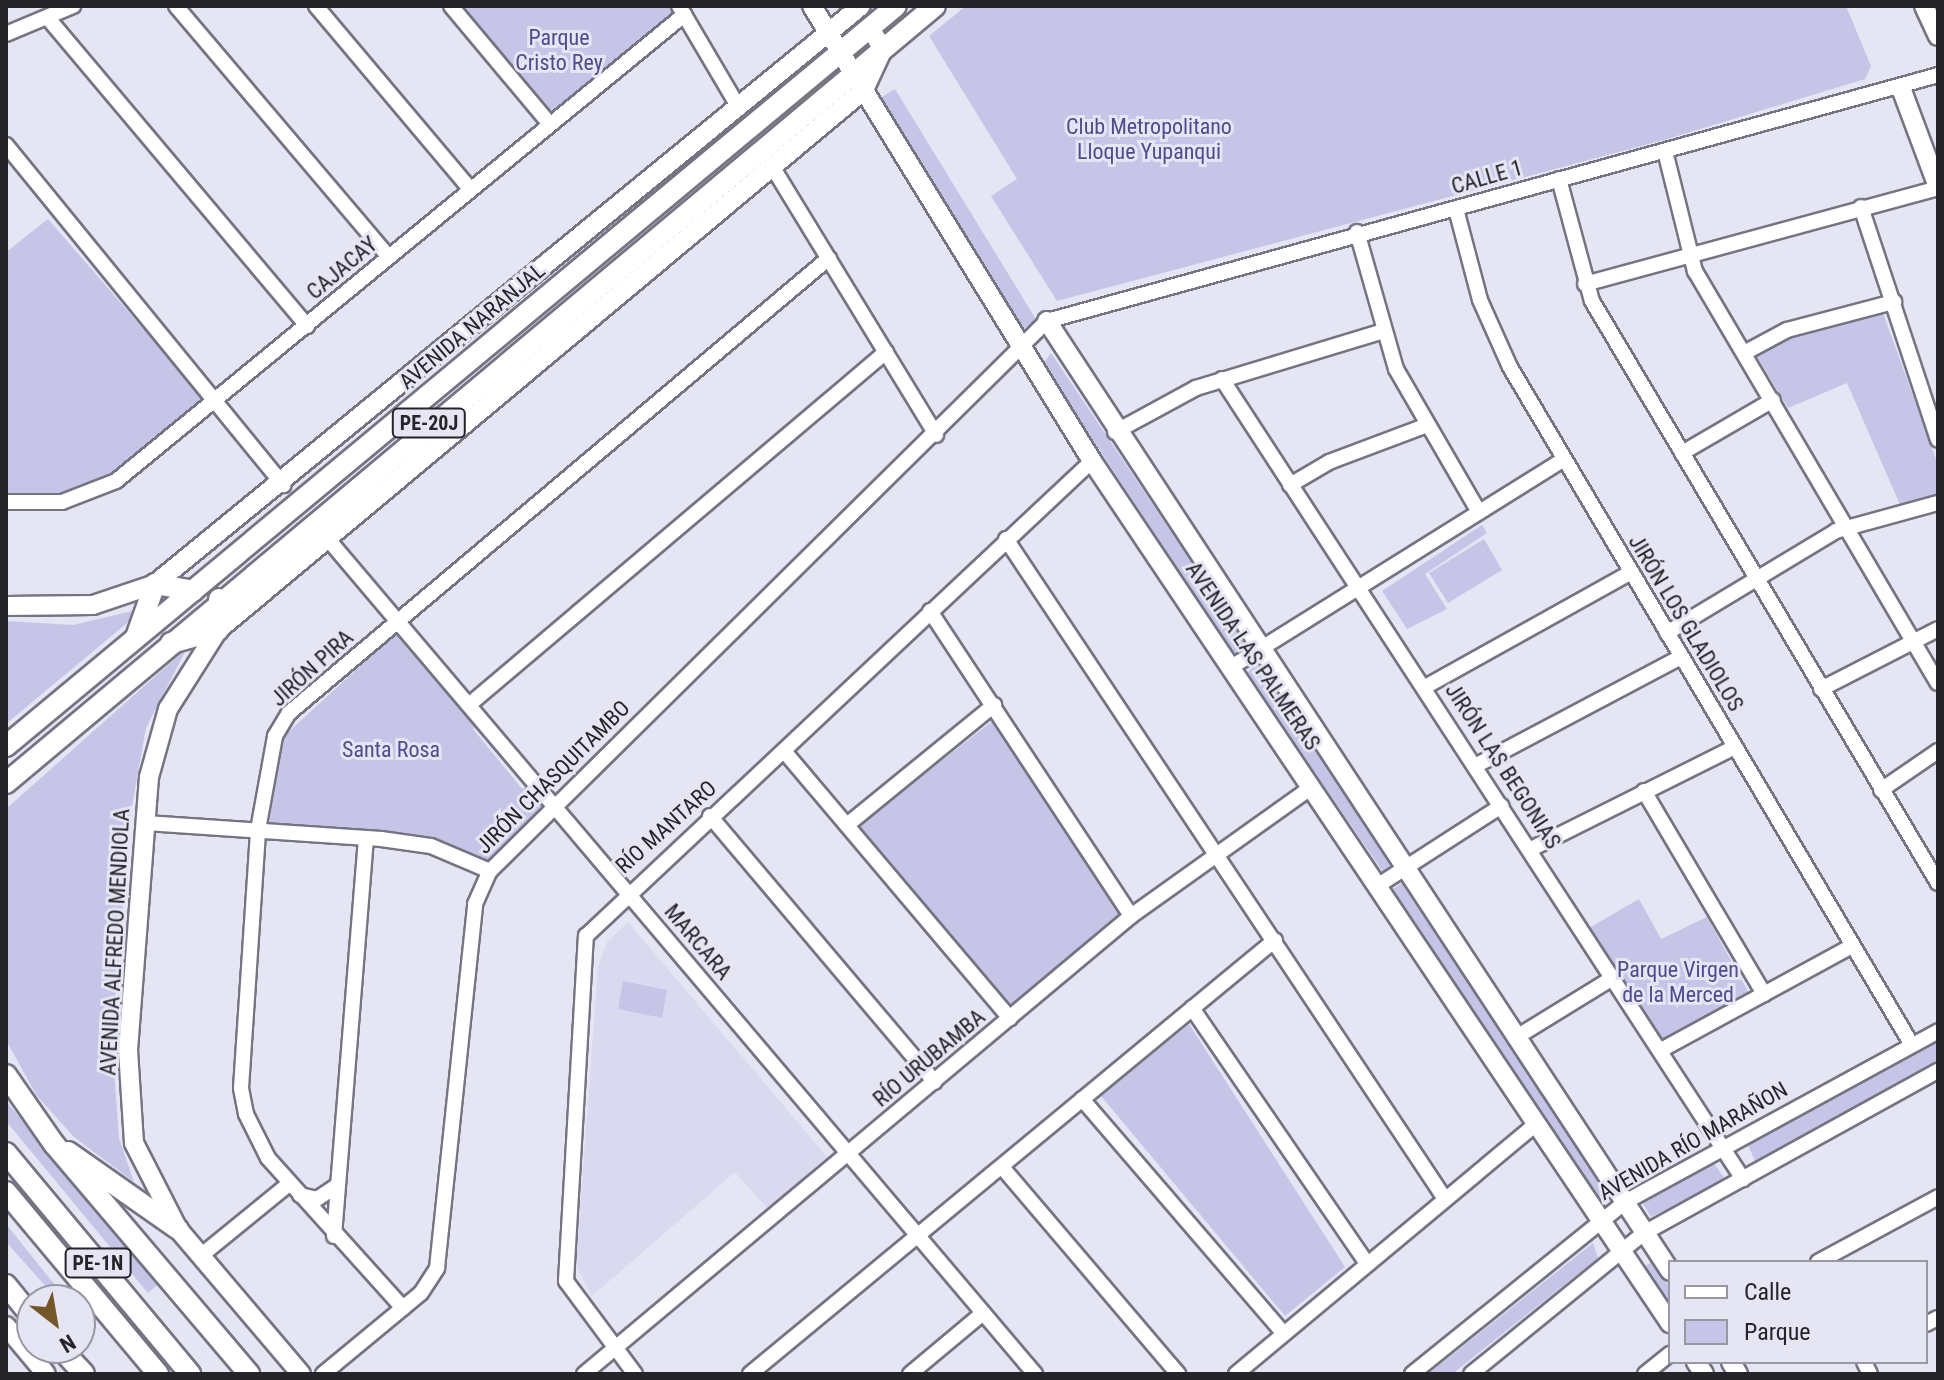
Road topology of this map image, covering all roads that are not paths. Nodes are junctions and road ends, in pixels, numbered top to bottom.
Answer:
1 (73, 6) edge
2 (176, 6) edge
3 (316, 6) edge
4 (451, 6) edge
5 (812, 6) edge
6 (861, 6) edge
7 (896, 6) edge
8 (935, 6) edge
9 (1924, 6) edge
10 (681, 10) edge
11 (47, 17) junction
12 (870, 28) junction
13 (828, 32) junction
14 (6, 34) edge
15 (1938, 36) edge
16 (883, 49) junction
17 (840, 51) junction
18 (1938, 75) edge
19 (859, 82) junction
20 (1901, 88) junction
21 (738, 106) junction
22 (548, 122) junction
23 (6, 145) edge
24 (1665, 151) junction
25 (772, 166) junction
26 (1559, 179) junction
27 (469, 188) junction
28 (1938, 188) edge
29 (1861, 207) junction
30 (1456, 209) junction
31 (1357, 232) junction
32 (1688, 251) junction
33 (389, 257) junction
34 (829, 258) junction
35 (1585, 284) junction
36 (1894, 302) junction
37 (1047, 321) junction
38 (307, 326) junction
39 (1384, 331) junction
40 (1023, 344) junction
41 (886, 352) junction
42 (1746, 352) junction
43 (1222, 379) junction
44 (217, 400) junction
45 (1773, 400) junction
46 (1425, 426) junction
47 (1115, 432) junction
48 (936, 435) junction
49 (1938, 440) edge
50 (1682, 453) junction
51 (1564, 459) junction
52 (1092, 461) junction
53 (283, 485) junction
54 (1290, 485) junction
55 (6, 502) edge
56 (1938, 503) edge
57 (1479, 512) junction
58 (1847, 527) junction
59 (327, 538) junction
60 (1006, 539) junction
61 (1630, 573) junction
62 (1755, 581) junction
63 (155, 584) junction
64 (1359, 588) junction
65 (193, 591) junction
66 (219, 599) junction
67 (6, 606) edge
68 (930, 611) junction
69 (399, 619) junction
70 (1938, 629) edge
71 (218, 630) junction
72 (1667, 633) junction
73 (136, 637) junction
74 (1911, 639) junction
75 (166, 645) junction
76 (1262, 648) junction
77 (1681, 657) junction
78 (1233, 666) junction
79 (1938, 683) edge
80 (1425, 687) junction
81 (1821, 689) junction
82 (470, 704) junction
83 (994, 705) junction
84 (6, 746) edge
85 (1735, 747) junction
86 (784, 751) junction
87 (1938, 751) edge
88 (1475, 766) junction
89 (6, 783) edge
90 (1312, 787) junction
91 (1881, 790) junction
92 (1644, 791) junction
93 (555, 802) junction
94 (1501, 806) junction
95 (710, 816) junction
96 (146, 823) junction
97 (847, 825) junction
98 (258, 830) junction
99 (366, 838) junction
100 (1531, 849) junction
101 (1216, 851) junction
102 (1403, 869) junction
103 (490, 871) junction
104 (1938, 883) edge
105 (1377, 886) junction
106 (627, 892) junction
107 (1131, 916) junction
108 (1275, 940) junction
109 (1852, 946) junction
110 (1614, 977) junction
111 (1764, 994) junction
112 (1192, 1008) junction
113 (1010, 1018) junction
114 (1938, 1031) edge
115 (1515, 1038) junction
116 (1912, 1045) junction
117 (1661, 1050) junction
118 (1938, 1071) edge
119 (6, 1075) edge
120 (935, 1082) junction
121 (1082, 1099) junction
122 (1534, 1126) junction
123 (54, 1144) junction
124 (1722, 1147) junction
125 (6, 1153) edge
126 (849, 1155) junction
127 (1002, 1167) junction
128 (1743, 1179) junction
129 (338, 1185) junction
130 (295, 1189) junction
131 (6, 1192) edge
132 (1938, 1197) edge
133 (1445, 1199) junction
134 (1625, 1202) junction
135 (1599, 1222) junction
136 (178, 1229) junction
137 (1644, 1233) junction
138 (918, 1235) junction
139 (334, 1236) junction
140 (1620, 1253) junction
141 (203, 1254) junction
142 (1822, 1260) edge
143 (1367, 1264) junction
144 (1668, 1268) edge
145 (403, 1308) junction
146 (983, 1313) junction
147 (1668, 1320) edge
148 (6, 1326) edge
149 (1283, 1333) junction
150 (613, 1348) junction
151 (1668, 1356) edge
152 (46, 1374) edge
153 (158, 1374) edge
154 (190, 1374) edge
155 (249, 1374) edge
156 (301, 1374) edge
157 (323, 1374) edge
158 (584, 1374) edge
159 (635, 1374) edge
160 (750, 1374) edge
161 (910, 1374) edge
162 (1035, 1374) edge
163 (1178, 1374) edge
164 (1236, 1374) edge
165 (1412, 1374) edge
166 (1471, 1374) edge
167 (1645, 1374) edge

1 - 11 street
2 - 33 street
3 - 27 street
4 - 22 street
5 - 13 main road, AVENIDA LAS PALMERAS
6 - 13 main road, AVENIDA NARANJAL
7 - 12 highway, AVENIDA NARANJAL / PE-20J
8 - 16 highway, PE-20J
9 - 15 main road
10 - 21 street
10 - 22 street, CAJACAY
11 - 14 street
11 - 38 street
12 - 16 main road
12 - 17 highway, AVENIDA NARANJAL / PE-20J
13 - 17 main road, AVENIDA LAS PALMERAS
13 - 21 main road, AVENIDA NARANJAL
16 - 19 highway, PE-20J
17 - 19 main road, AVENIDA LAS PALMERAS
17 - 65 highway, AVENIDA NARANJAL / PE-20J
18 - 20 street, CALLE 1
19 - 25 main road
19 - 40 main road, AVENIDA LAS PALMERAS
19 - 66 highway, PE-20J
20 - 24 street, CALLE 1
20 - 28 main road
21 - 53 main road, AVENIDA NARANJAL
22 - 27 street, CAJACAY
23 - 44 street
24 - 26 street, CALLE 1
24 - 32 street
25 - 34 street
25 - 59 main road
26 - 30 street, CALLE 1
26 - 35 street
27 - 33 street, CAJACAY
28 - 29 street
29 - 32 street
29 - 36 street
30 - 31 street, CALLE 1
30 - 51 street, JIRÓN LOS GLADIOLOS
31 - 37 street, CALLE 1
31 - 39 street
32 - 35 street
32 - 42 street
33 - 38 street, CAJACAY
34 - 41 street
34 - 69 street, JIRÓN PIRA
35 - 50 street
36 - 42 street
36 - 49 street
37 - 40 street, JIRÓN CHASQUITAMBO
37 - 47 main road, AVENIDA LAS PALMERAS
38 - 44 street, CAJACAY
39 - 43 street
39 - 46 street
40 - 48 street, JIRÓN CHASQUITAMBO
40 - 52 main road, AVENIDA LAS PALMERAS
41 - 48 street
41 - 82 street
42 - 45 street
43 - 47 street
43 - 54 street, JIRÓN LAS BEGONIAS
44 - 53 street
44 - 55 street, CAJACAY
45 - 50 street
45 - 58 street
46 - 54 street
46 - 57 street
47 - 76 main road, AVENIDA LAS PALMERAS
48 - 93 street, JIRÓN CHASQUITAMBO
50 - 62 street
51 - 57 street
51 - 61 street, JIRÓN LOS GLADIOLOS
52 - 60 street, RÍO MANTARO
52 - 78 main road, AVENIDA LAS PALMERAS
53 - 63 main road, AVENIDA NARANJAL
54 - 64 street, JIRÓN LAS BEGONIAS
56 - 58 street
57 - 64 street
58 - 62 street
58 - 74 street
59 - 69 street, MARCARA
59 - 71 main road
60 - 68 street, RÍO MANTARO
60 - 101 street
61 - 72 street, JIRÓN LOS GLADIOLOS
61 - 80 street
62 - 72 street
62 - 81 street
63 - 65 highway
63 - 67 main road
63 - 73 highway
64 - 76 street
64 - 80 street, JIRÓN LAS BEGONIAS
65 - 73 highway, AVENIDA NARANJAL / PE-20J
66 - 71 highway
66 - 75 highway, PE-20J
68 - 83 street
68 - 86 street, RÍO MANTARO
69 - 82 street, MARCARA
69 - 98 street, JIRÓN PIRA
70 - 74 street
71 - 75 highway
71 - 96 main road, AVENIDA ALFREDO MENDIOLA
72 - 77 street, JIRÓN LOS GLADIOLOS
73 - 84 highway, AVENIDA NARANJAL / PE-20J
74 - 79 street
74 - 81 street
75 - 89 highway, PE-20J
76 - 78 street
76 - 102 main road, AVENIDA LAS PALMERAS
77 - 85 street, JIRÓN LOS GLADIOLOS
77 - 88 street
78 - 90 main road, AVENIDA LAS PALMERAS
80 - 88 street, JIRÓN LAS BEGONIAS
81 - 91 street
82 - 93 street, MARCARA
83 - 97 street
83 - 107 street
85 - 92 street
85 - 109 street, JIRÓN LOS GLADIOLOS
86 - 95 street, RÍO MANTARO
86 - 97 street
87 - 91 street
88 - 94 street, JIRÓN LAS BEGONIAS
90 - 101 street, RÍO URUBAMBA
90 - 105 main road, AVENIDA LAS PALMERAS
91 - 104 street
92 - 100 street
92 - 111 street
93 - 103 street, JIRÓN CHASQUITAMBO
93 - 106 street, MARCARA
94 - 100 street, JIRÓN LAS BEGONIAS
94 - 102 street
95 - 106 street, RÍO MANTARO
95 - 120 street
96 - 98 street
96 - 136 main road, AVENIDA ALFREDO MENDIOLA
97 - 113 street
98 - 99 street
98 - 130 street, JIRÓN PIRA
99 - 103 street
99 - 129 street
100 - 110 street, JIRÓN LAS BEGONIAS
101 - 107 street, RÍO URUBAMBA
101 - 108 street
102 - 105 street
102 - 115 main road, AVENIDA LAS PALMERAS
103 - 145 street, JIRÓN CHASQUITAMBO
105 - 122 main road, AVENIDA LAS PALMERAS
106 - 126 street, MARCARA
106 - 150 street, RÍO MANTARO
107 - 113 street, RÍO URUBAMBA
108 - 112 street
108 - 133 street
109 - 111 street
109 - 116 street, JIRÓN LOS GLADIOLOS
110 - 115 street
110 - 117 street, JIRÓN LAS BEGONIAS
111 - 117 street
112 - 121 street
112 - 143 street
113 - 120 street, RÍO URUBAMBA
114 - 116 street, AVENIDA RÍO MARAÑON
115 - 134 main road, AVENIDA LAS PALMERAS
116 - 124 street, AVENIDA RÍO MARAÑON
117 - 124 street, JIRÓN LAS BEGONIAS
118 - 128 street
119 - 123 highway
120 - 126 street, RÍO URUBAMBA
121 - 127 street
121 - 149 street
122 - 133 street
122 - 135 main road, AVENIDA LAS PALMERAS
123 - 136 highway
123 - 155 highway
124 - 128 street, JIRÓN LAS BEGONIAS
124 - 134 street, AVENIDA RÍO MARAÑON
125 - 154 highway, PE-1N
126 - 138 street, MARCARA
126 - 150 street, RÍO URUBAMBA
127 - 138 street
127 - 163 street
128 - 137 street
129 - 130 street
129 - 139 street
130 - 139 street, JIRÓN PIRA
130 - 141 street
131 - 153 highway, PE-1N
132 - 142 street
133 - 143 street
134 - 135 street, AVENIDA RÍO MARAÑON
134 - 137 main road, AVENIDA LAS PALMERAS
135 - 140 main road, AVENIDA LAS PALMERAS
135 - 165 street, AVENIDA RÍO MARAÑON
136 - 141 main road, AVENIDA ALFREDO MENDIOLA
137 - 140 street
137 - 144 main road, AVENIDA LAS PALMERAS
138 - 146 street, MARCARA
138 - 160 street
139 - 145 street, JIRÓN PIRA
140 - 147 main road, AVENIDA LAS PALMERAS
140 - 166 street
141 - 156 main road, AVENIDA ALFREDO MENDIOLA
143 - 149 street
145 - 157 street, JIRÓN CHASQUITAMBO
146 - 161 street
146 - 162 street, MARCARA
148 - 152 main road
149 - 164 street
150 - 158 street, RÍO URUBAMBA
150 - 159 street, RÍO MANTARO
151 - 167 street

